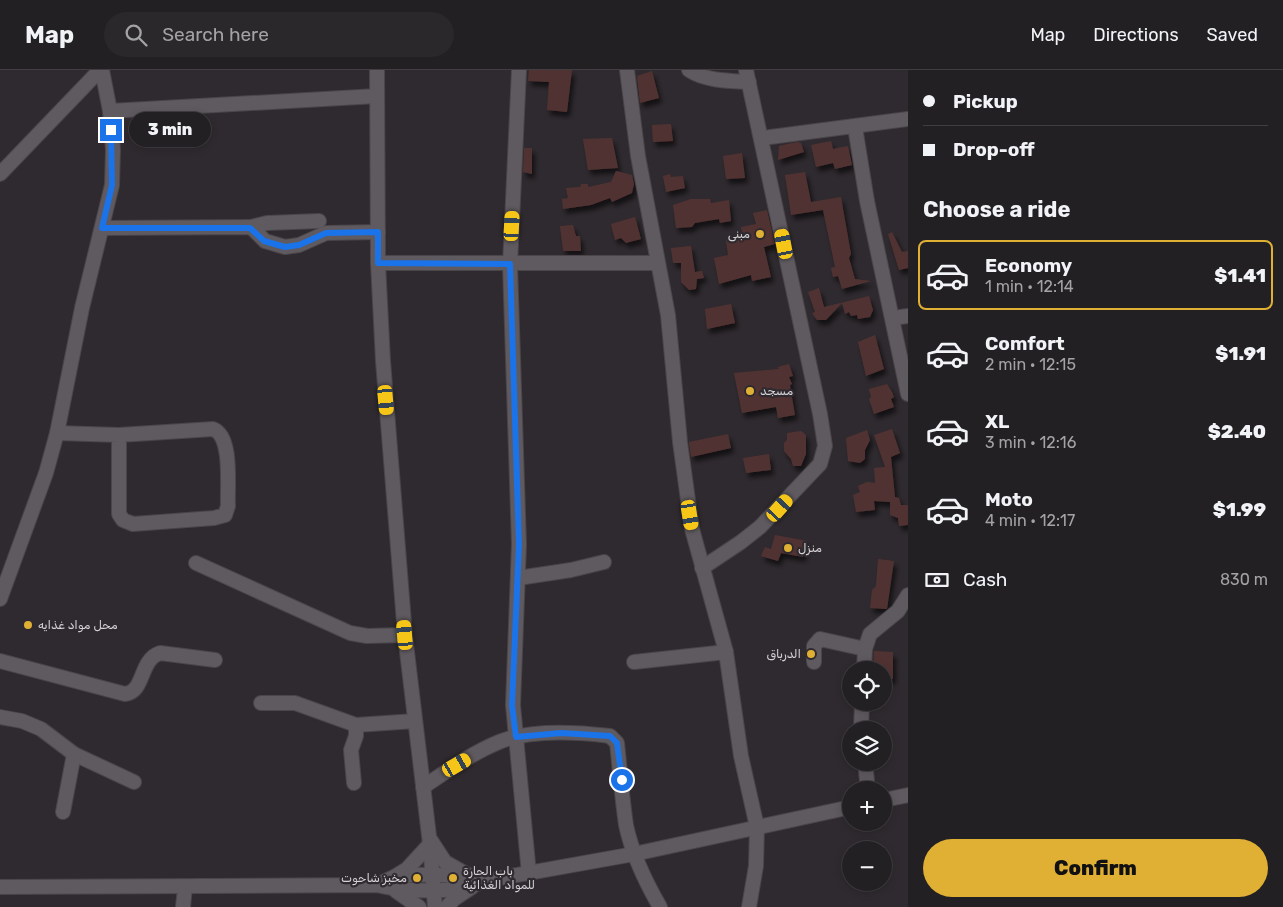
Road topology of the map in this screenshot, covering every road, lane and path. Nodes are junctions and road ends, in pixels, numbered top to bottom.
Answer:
1 (101, 70) edge
2 (377, 70) edge
3 (519, 70) edge
4 (627, 70) edge
5 (689, 70) edge
6 (748, 76) edge
7 (377, 96) junction
8 (110, 112) junction
9 (908, 119) edge
10 (855, 127) junction
11 (762, 138) junction
12 (0, 174) edge
13 (319, 221) dead end
14 (102, 228) junction
15 (250, 228) junction
16 (378, 232) junction
17 (378, 263) junction
18 (657, 263) junction
19 (510, 264) junction
20 (908, 316) edge
21 (893, 318) junction
22 (908, 394) edge
23 (56, 433) junction
24 (119, 435) junction
25 (604, 562) dead end
26 (196, 563) dead end
27 (702, 568) junction
28 (518, 578) junction
29 (908, 596) edge
30 (0, 599) edge
31 (405, 635) junction
32 (865, 649) junction
33 (726, 652) junction
34 (216, 660) dead end
35 (0, 661) edge
36 (864, 661) edge
37 (634, 662) dead end
38 (814, 662) dead end
39 (261, 703) dead end
40 (0, 717) edge
41 (415, 722) junction
42 (356, 725) junction
43 (516, 737) junction
44 (74, 754) junction
45 (134, 782) dead end
46 (354, 783) dead end
47 (423, 787) junction
48 (908, 795) edge
49 (892, 798) edge
50 (842, 809) edge
51 (63, 812) dead end
52 (756, 827) junction
53 (430, 841) junction
54 (634, 854) junction
55 (529, 874) junction
56 (477, 881) junction
57 (433, 883) junction
58 (392, 884) junction
59 (0, 887) edge
60 (185, 887) junction
61 (183, 907) edge
62 (418, 907) edge
63 (435, 907) edge
64 (448, 907) edge
65 (660, 907) edge
66 (750, 907) edge

1 - 8 street
1 - 12 street
2 - 7 street
3 - 19 street
4 - 18 street
5 - 6 street
6 - 11 street
7 - 8 street
7 - 16 street
8 - 14 street
9 - 10 street
10 - 11 street
10 - 21 street
11 - 27 street
13 - 15 street
14 - 15 street
14 - 23 street
15 - 16 street
16 - 17 street
17 - 19 street
17 - 31 street
18 - 19 street
18 - 27 street
19 - 28 street
20 - 21 street
21 - 22 street
23 - 24 street
23 - 30 street
24 - 24 street
25 - 28 street
26 - 31 street
27 - 33 street
28 - 43 street
29 - 32 street
31 - 41 street
32 - 36 street
32 - 38 street
33 - 37 street
33 - 52 street
34 - 35 street
39 - 42 street
40 - 44 street
41 - 42 street
41 - 47 street
42 - 46 street
43 - 47 street
43 - 54 street
43 - 55 street
44 - 45 street
44 - 51 street
47 - 53 street
48 - 49 street
50 - 52 street
52 - 54 street
52 - 66 street
53 - 56 street
53 - 57 street
53 - 58 street
54 - 55 street
54 - 65 street
55 - 56 street
56 - 57 street
56 - 64 street
57 - 58 street
57 - 63 street
58 - 60 street
58 - 62 street
59 - 60 street
60 - 61 street

